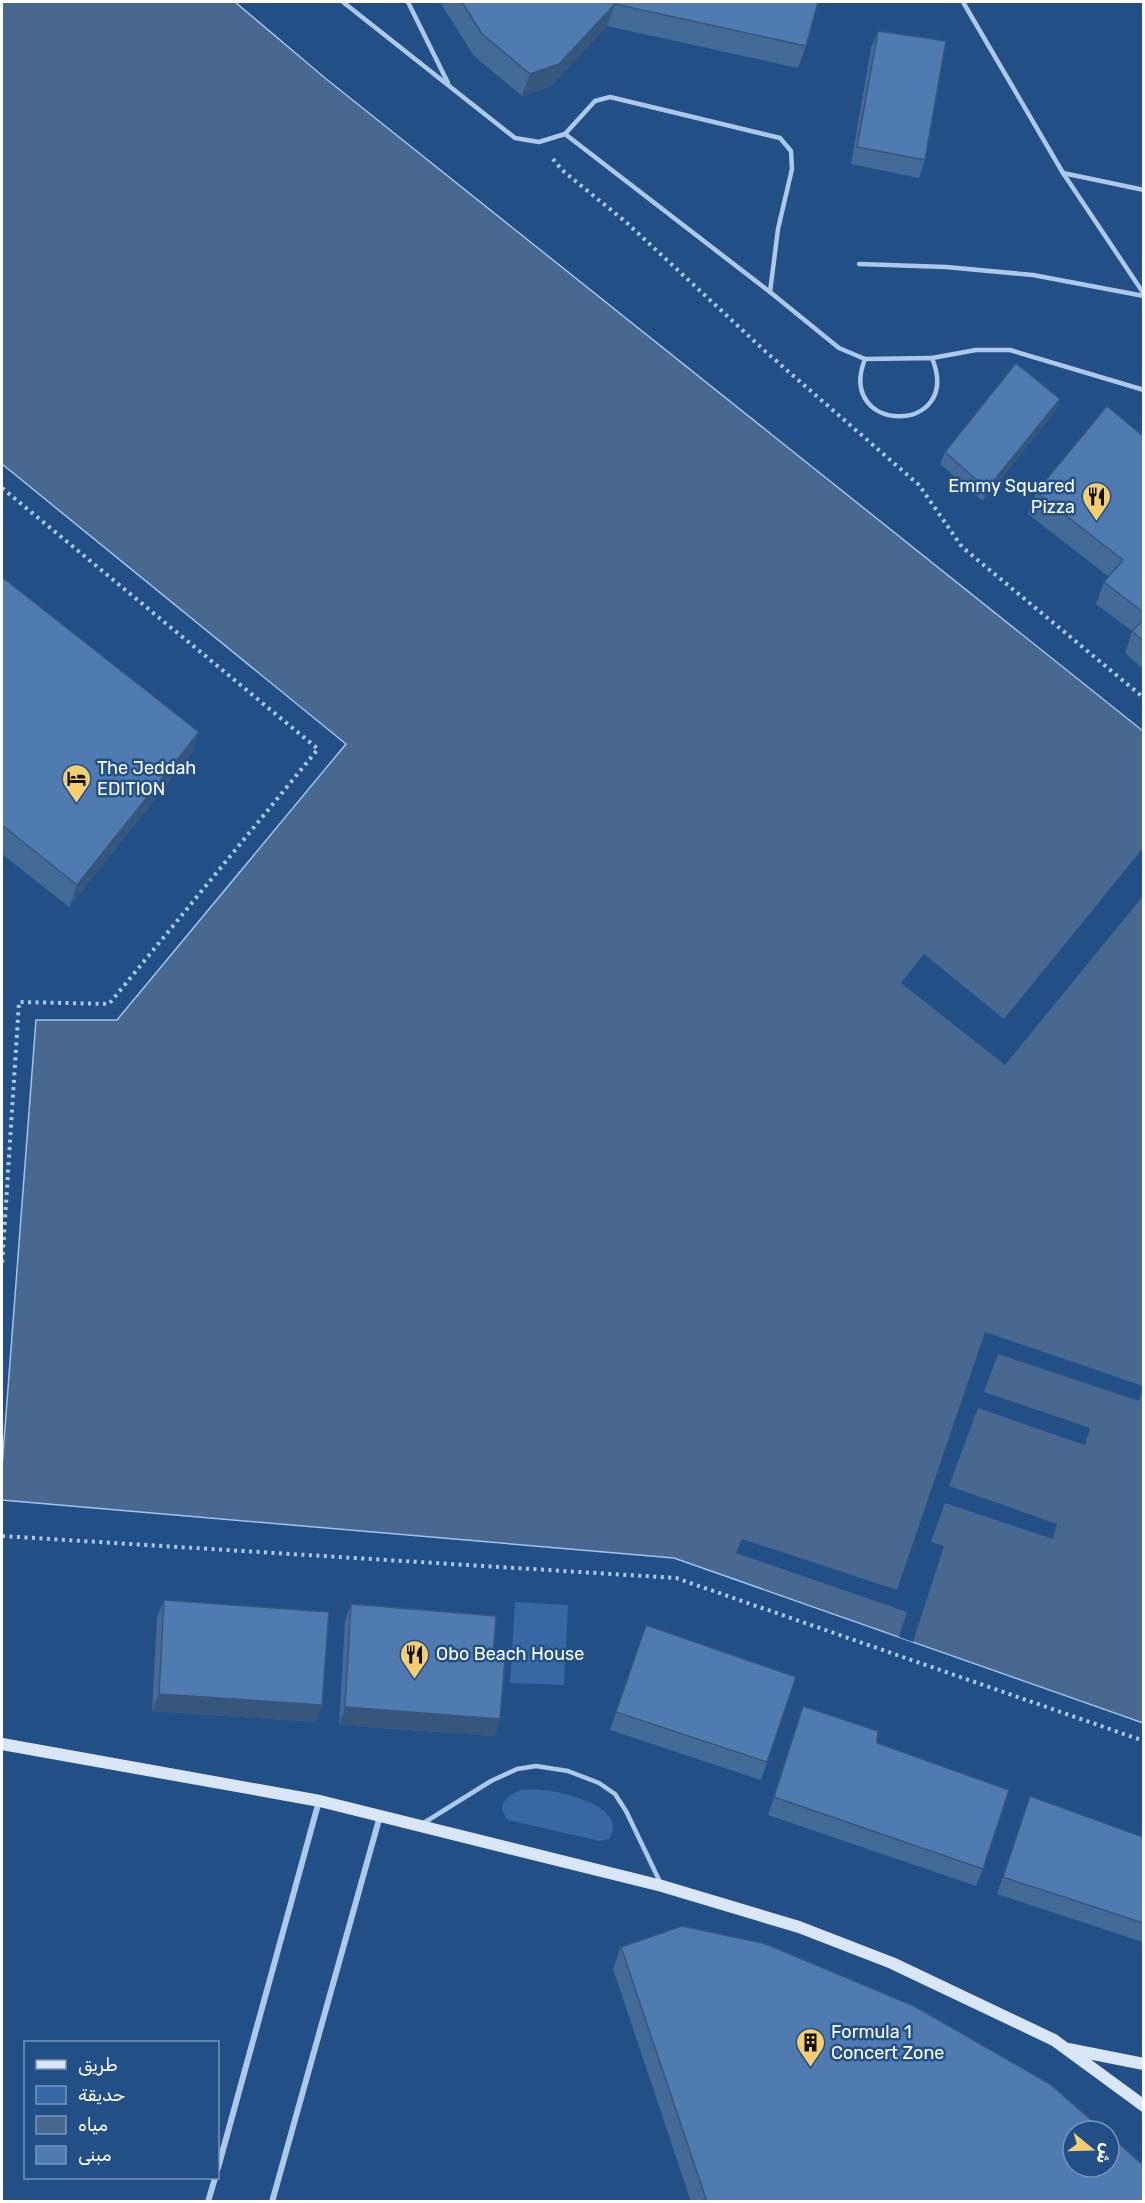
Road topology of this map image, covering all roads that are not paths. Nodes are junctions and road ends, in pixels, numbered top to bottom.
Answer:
1 (343, 2) edge
2 (408, 2) edge
3 (963, 2) edge
4 (449, 86) junction
5 (565, 134) junction
6 (1064, 173) junction
7 (1143, 190) edge
8 (860, 264) dead end
9 (771, 292) junction
10 (1143, 295) edge
11 (932, 358) junction
12 (865, 359) junction
13 (1143, 390) edge
14 (2, 1744) edge
15 (320, 1801) junction
16 (380, 1816) junction
17 (421, 1825) junction
18 (662, 1886) junction
19 (1065, 2048) junction
20 (1143, 2064) edge
21 (1143, 2106) edge
22 (219, 2164) edge
23 (215, 2179) edge
24 (208, 2202) edge
25 (272, 2202) edge

1 - 4 lane
2 - 4 lane
3 - 6 lane
4 - 5 lane
5 - 9 lane
5 - 9 lane
6 - 7 lane
6 - 10 lane
8 - 10 lane
9 - 12 lane
11 - 12 lane
11 - 12 lane
11 - 13 lane
14 - 15 main road
15 - 16 main road
15 - 22 street
16 - 17 main road
16 - 25 street
17 - 18 main road
17 - 18 lane
18 - 19 main road
19 - 20 main road
19 - 21 main road
23 - 24 street

